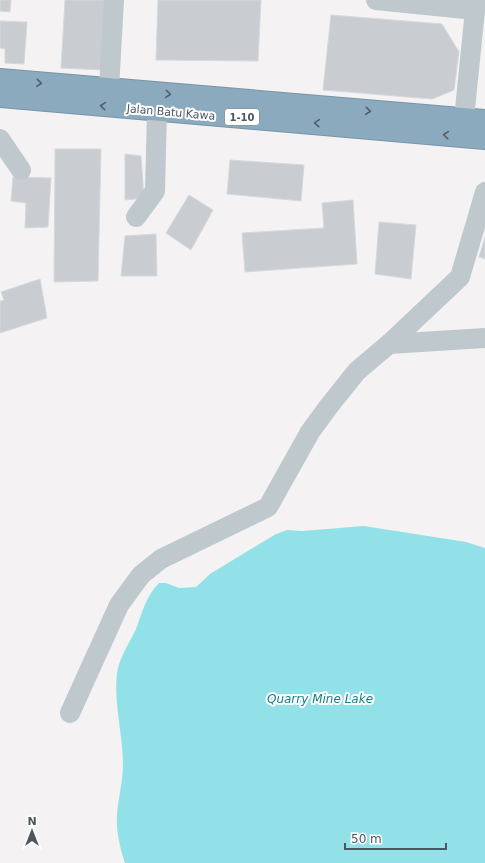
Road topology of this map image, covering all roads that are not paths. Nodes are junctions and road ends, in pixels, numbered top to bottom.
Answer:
1 (114, 0) edge
2 (376, 0) edge
3 (475, 5) edge
4 (485, 59) edge
5 (0, 80) edge
6 (467, 81) junction
7 (109, 90) junction
8 (0, 96) edge
9 (157, 111) junction
10 (475, 120) edge
11 (485, 138) edge
12 (0, 139) edge
13 (21, 170) dead end
14 (485, 192) edge
15 (136, 217) dead end
16 (485, 338) edge
17 (389, 344) junction
18 (70, 712) dead end

1 - 7 street
2 - 3 street
3 - 6 street
4 - 6 street
5 -> 7 highway, Jalan Batu Kawa / 1-10
6 - 10 street
7 -> 10 highway, Jalan Batu Kawa / 1-10
9 -> 8 highway, Jalan Batu Kawa / 1-10
11 -> 9 highway, Jalan Batu Kawa / 1-10
9 - 15 street
12 - 13 street
14 - 17 street
16 - 17 street
17 - 18 street

